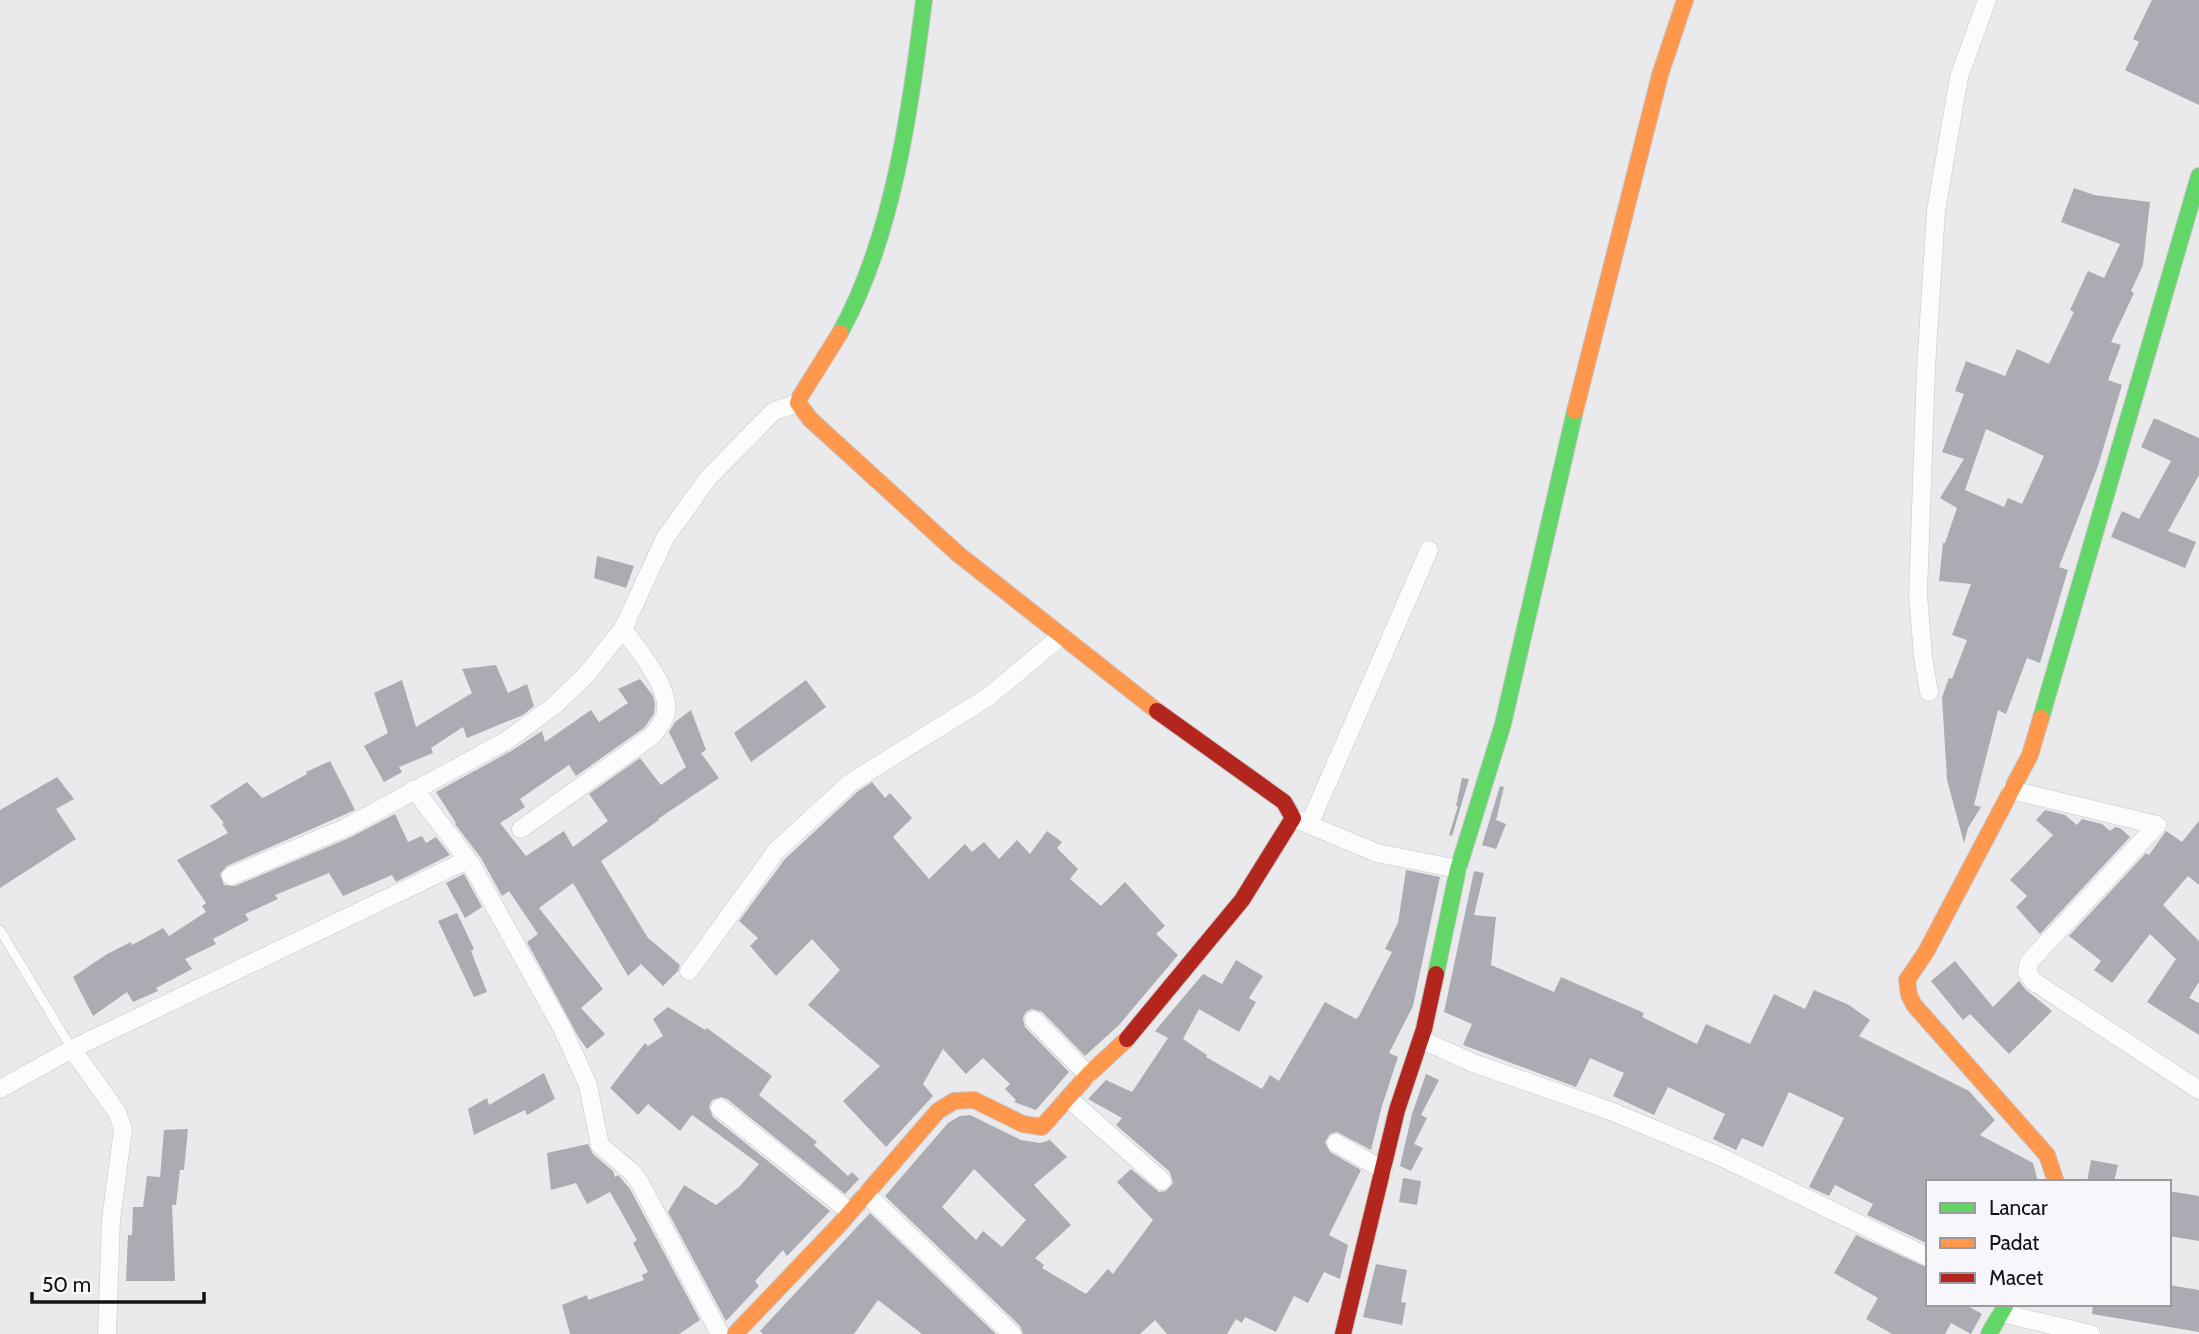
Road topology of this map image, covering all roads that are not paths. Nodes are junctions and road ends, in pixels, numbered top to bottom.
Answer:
1 (923, 0) edge
2 (1685, 0) edge
3 (1987, 0) edge
4 (2199, 176) edge
5 (2191, 231) edge
6 (794, 404) junction
7 (1429, 550) dead end
8 (623, 629) junction
9 (1060, 637) junction
10 (1929, 692) dead end
11 (414, 789) junction
12 (2011, 790) junction
13 (1301, 822) junction
14 (521, 829) dead end
15 (467, 860) junction
16 (1458, 869) junction
17 (231, 876) dead end
18 (0, 930) edge
19 (689, 971) dead end
20 (1034, 1020) dead end
21 (1422, 1040) junction
22 (72, 1049) junction
23 (1088, 1075) junction
24 (0, 1089) edge
25 (2199, 1090) edge
26 (1069, 1099) junction
27 (720, 1108) dead end
28 (1336, 1143) dead end
29 (1382, 1170) junction
30 (2055, 1180) edge
31 (1162, 1181) dead end
32 (866, 1194) junction
33 (849, 1211) junction
34 (1926, 1256) edge
35 (2003, 1309) edge
36 (107, 1334) edge
37 (720, 1334) edge
38 (735, 1334) edge
39 (1012, 1334) edge
40 (1343, 1334) edge
41 (1989, 1334) edge
42 (2091, 1334) edge

1 - 6 street
2 - 16 street
3 - 10 street
4 - 5 street
5 - 12 street
6 - 8 street
6 - 9 street
7 - 13 street
8 - 11 street
8 - 14 street
9 - 13 street
9 - 19 street
11 - 15 street
11 - 17 street
12 - 25 street
12 - 30 street
13 - 16 street
13 - 23 street
15 - 22 street
15 - 37 street
16 - 21 street
18 - 22 lane
20 - 23 street
21 - 29 street
21 - 34 street
22 - 24 street
22 - 36 street
23 - 26 street
26 - 31 street
26 - 32 street
27 - 33 street
28 - 29 street
29 - 40 street
32 - 33 street
32 - 39 street
33 - 38 street
35 - 41 street
35 - 42 street

